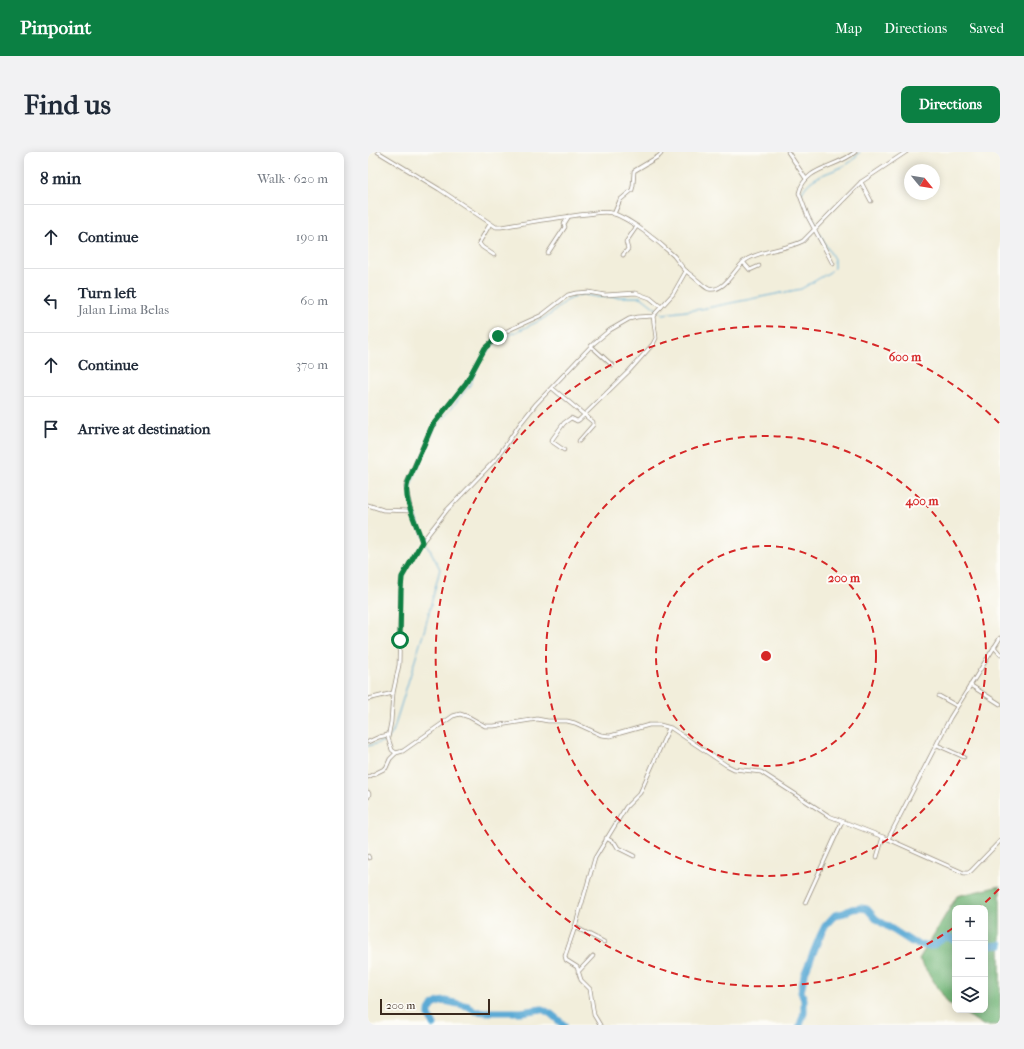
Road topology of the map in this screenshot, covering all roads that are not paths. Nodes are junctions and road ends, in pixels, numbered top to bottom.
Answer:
1 (378, 152) edge
2 (661, 152) edge
3 (788, 152) edge
4 (855, 152) edge
5 (906, 152) edge
6 (806, 179) junction
7 (861, 182) junction
8 (871, 201) dead end
9 (614, 214) junction
10 (569, 216) junction
11 (490, 224) junction
12 (637, 226) junction
13 (815, 228) junction
14 (548, 253) dead end
15 (494, 255) dead end
16 (623, 255) dead end
17 (743, 262) junction
18 (833, 264) dead end
19 (760, 266) dead end
20 (686, 271) junction
21 (660, 308) junction
22 (653, 315) junction
23 (591, 346) junction
24 (612, 365) dead end
25 (552, 388) junction
26 (585, 415) junction
27 (579, 441) dead end
28 (564, 450) dead end
29 (368, 505) edge
30 (411, 511) junction
31 (423, 541) junction
32 (1000, 638) edge
33 (994, 646) junction
34 (1000, 654) edge
35 (970, 684) junction
36 (393, 693) junction
37 (939, 696) dead end
38 (368, 699) edge
39 (1000, 704) edge
40 (957, 706) junction
41 (669, 728) junction
42 (388, 738) junction
43 (368, 742) edge
44 (937, 745) junction
45 (396, 754) junction
46 (964, 757) dead end
47 (368, 777) edge
48 (368, 792) edge
49 (368, 796) edge
50 (842, 822) junction
51 (883, 837) junction
52 (606, 838) junction
53 (888, 840) junction
54 (1000, 841) edge
55 (634, 856) dead end
56 (877, 857) dead end
57 (805, 902) dead end
58 (575, 927) junction
59 (604, 942) dead end
60 (592, 956) dead end
61 (578, 972) junction
62 (600, 1025) edge

1 - 11 street
2 - 9 street
3 - 6 street
4 - 6 street
5 - 7 street
6 - 13 street
7 - 8 street
7 - 13 street
9 - 10 street
9 - 12 street
10 - 11 street
10 - 14 street
11 - 15 street
12 - 16 street
12 - 20 street
13 - 17 street
13 - 18 street
17 - 19 street
17 - 20 street
20 - 21 street
21 - 22 street
21 - 30 street
22 - 23 street
22 - 26 street
23 - 24 street
23 - 25 street
25 - 26 street
25 - 31 street
26 - 27 street
26 - 28 street
29 - 30 street
30 - 31 street
31 - 36 street
32 - 33 street
33 - 34 street
33 - 35 street
35 - 39 street
35 - 40 street
36 - 38 street
36 - 42 street
37 - 40 street
40 - 44 street
41 - 45 street
41 - 50 street
41 - 52 street
42 - 43 street
42 - 45 street
44 - 46 street
44 - 53 street
45 - 47 street
48 - 49 street
50 - 51 street
50 - 57 street
51 - 53 street
51 - 56 street
52 - 55 street
52 - 58 street
53 - 54 street
58 - 59 street
58 - 61 street
60 - 61 street
61 - 62 street

